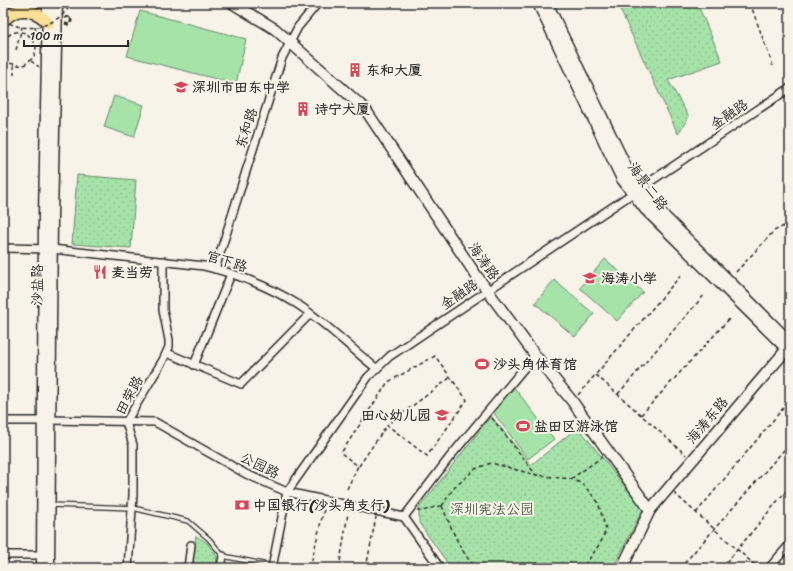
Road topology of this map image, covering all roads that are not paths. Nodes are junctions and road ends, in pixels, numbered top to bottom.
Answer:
1 (19, 3) edge
2 (48, 3) edge
3 (57, 3) edge
4 (232, 3) edge
5 (318, 3) edge
6 (538, 3) edge
7 (547, 3) edge
8 (4, 20) edge
9 (48, 23) junction
10 (290, 42) junction
11 (790, 88) edge
12 (636, 191) junction
13 (3, 248) edge
14 (48, 249) junction
15 (163, 261) junction
16 (215, 269) junction
17 (231, 274) junction
18 (487, 290) junction
19 (310, 314) junction
20 (789, 349) edge
21 (167, 353) junction
22 (535, 355) junction
23 (194, 364) junction
24 (376, 368) junction
25 (3, 421) edge
26 (46, 421) junction
27 (126, 422) junction
28 (287, 492) junction
29 (50, 505) junction
30 (132, 508) junction
31 (650, 510) junction
32 (404, 517) junction
33 (790, 544) edge
34 (190, 545) dead end
35 (3, 555) edge
36 (42, 555) junction
37 (222, 556) junction
38 (272, 567) edge
39 (42, 568) edge
40 (49, 568) edge
41 (128, 568) edge
42 (188, 568) edge
43 (221, 568) edge
44 (440, 568) edge
45 (622, 568) edge
46 (770, 568) edge

1 - 8 main road
2 - 9 street, 沙盐路
3 - 14 street, 沙盐路
4 - 10 street, 海涛路
5 - 10 street, 东和路
6 - 12 street, 海景二路
7 - 12 street, 海景二路
8 - 9 main road
9 - 14 street, 沙盐路
10 - 16 street, 东和路
10 - 18 street, 海涛路
11 - 12 street, 金融路
12 - 18 street, 金融路
12 - 20 street, 海景二路
13 - 14 street, 官下路
14 - 15 street, 官下路
14 - 26 street, 沙盐路
15 - 16 street, 官下路
15 - 21 street, 田荣路
16 - 17 street, 官下路
17 - 19 street, 官下路
17 - 23 street
18 - 22 street, 海涛路
18 - 24 street, 金融路
19 - 23 street
19 - 24 street, 官下路
20 - 31 street, 海涛东路
21 - 23 street
21 - 27 street, 田荣路
22 - 31 street, 海涛路
22 - 32 street
24 - 28 street, 金融路
25 - 26 street, 公园路
26 - 27 street, 公园路
26 - 29 street, 沙盐路
26 - 36 street, 沙盐路
27 - 28 street, 公园路
27 - 30 street, 田荣路
28 - 32 street, 公园路
28 - 38 street, 金融路
29 - 30 lane
29 - 40 street, 沙盐路
30 - 37 lane
30 - 41 street, 田荣路
31 - 45 street
32 - 44 street
33 - 46 street
34 - 42 street
35 - 36 street
36 - 39 street, 沙盐路
37 - 38 lane
37 - 43 street

